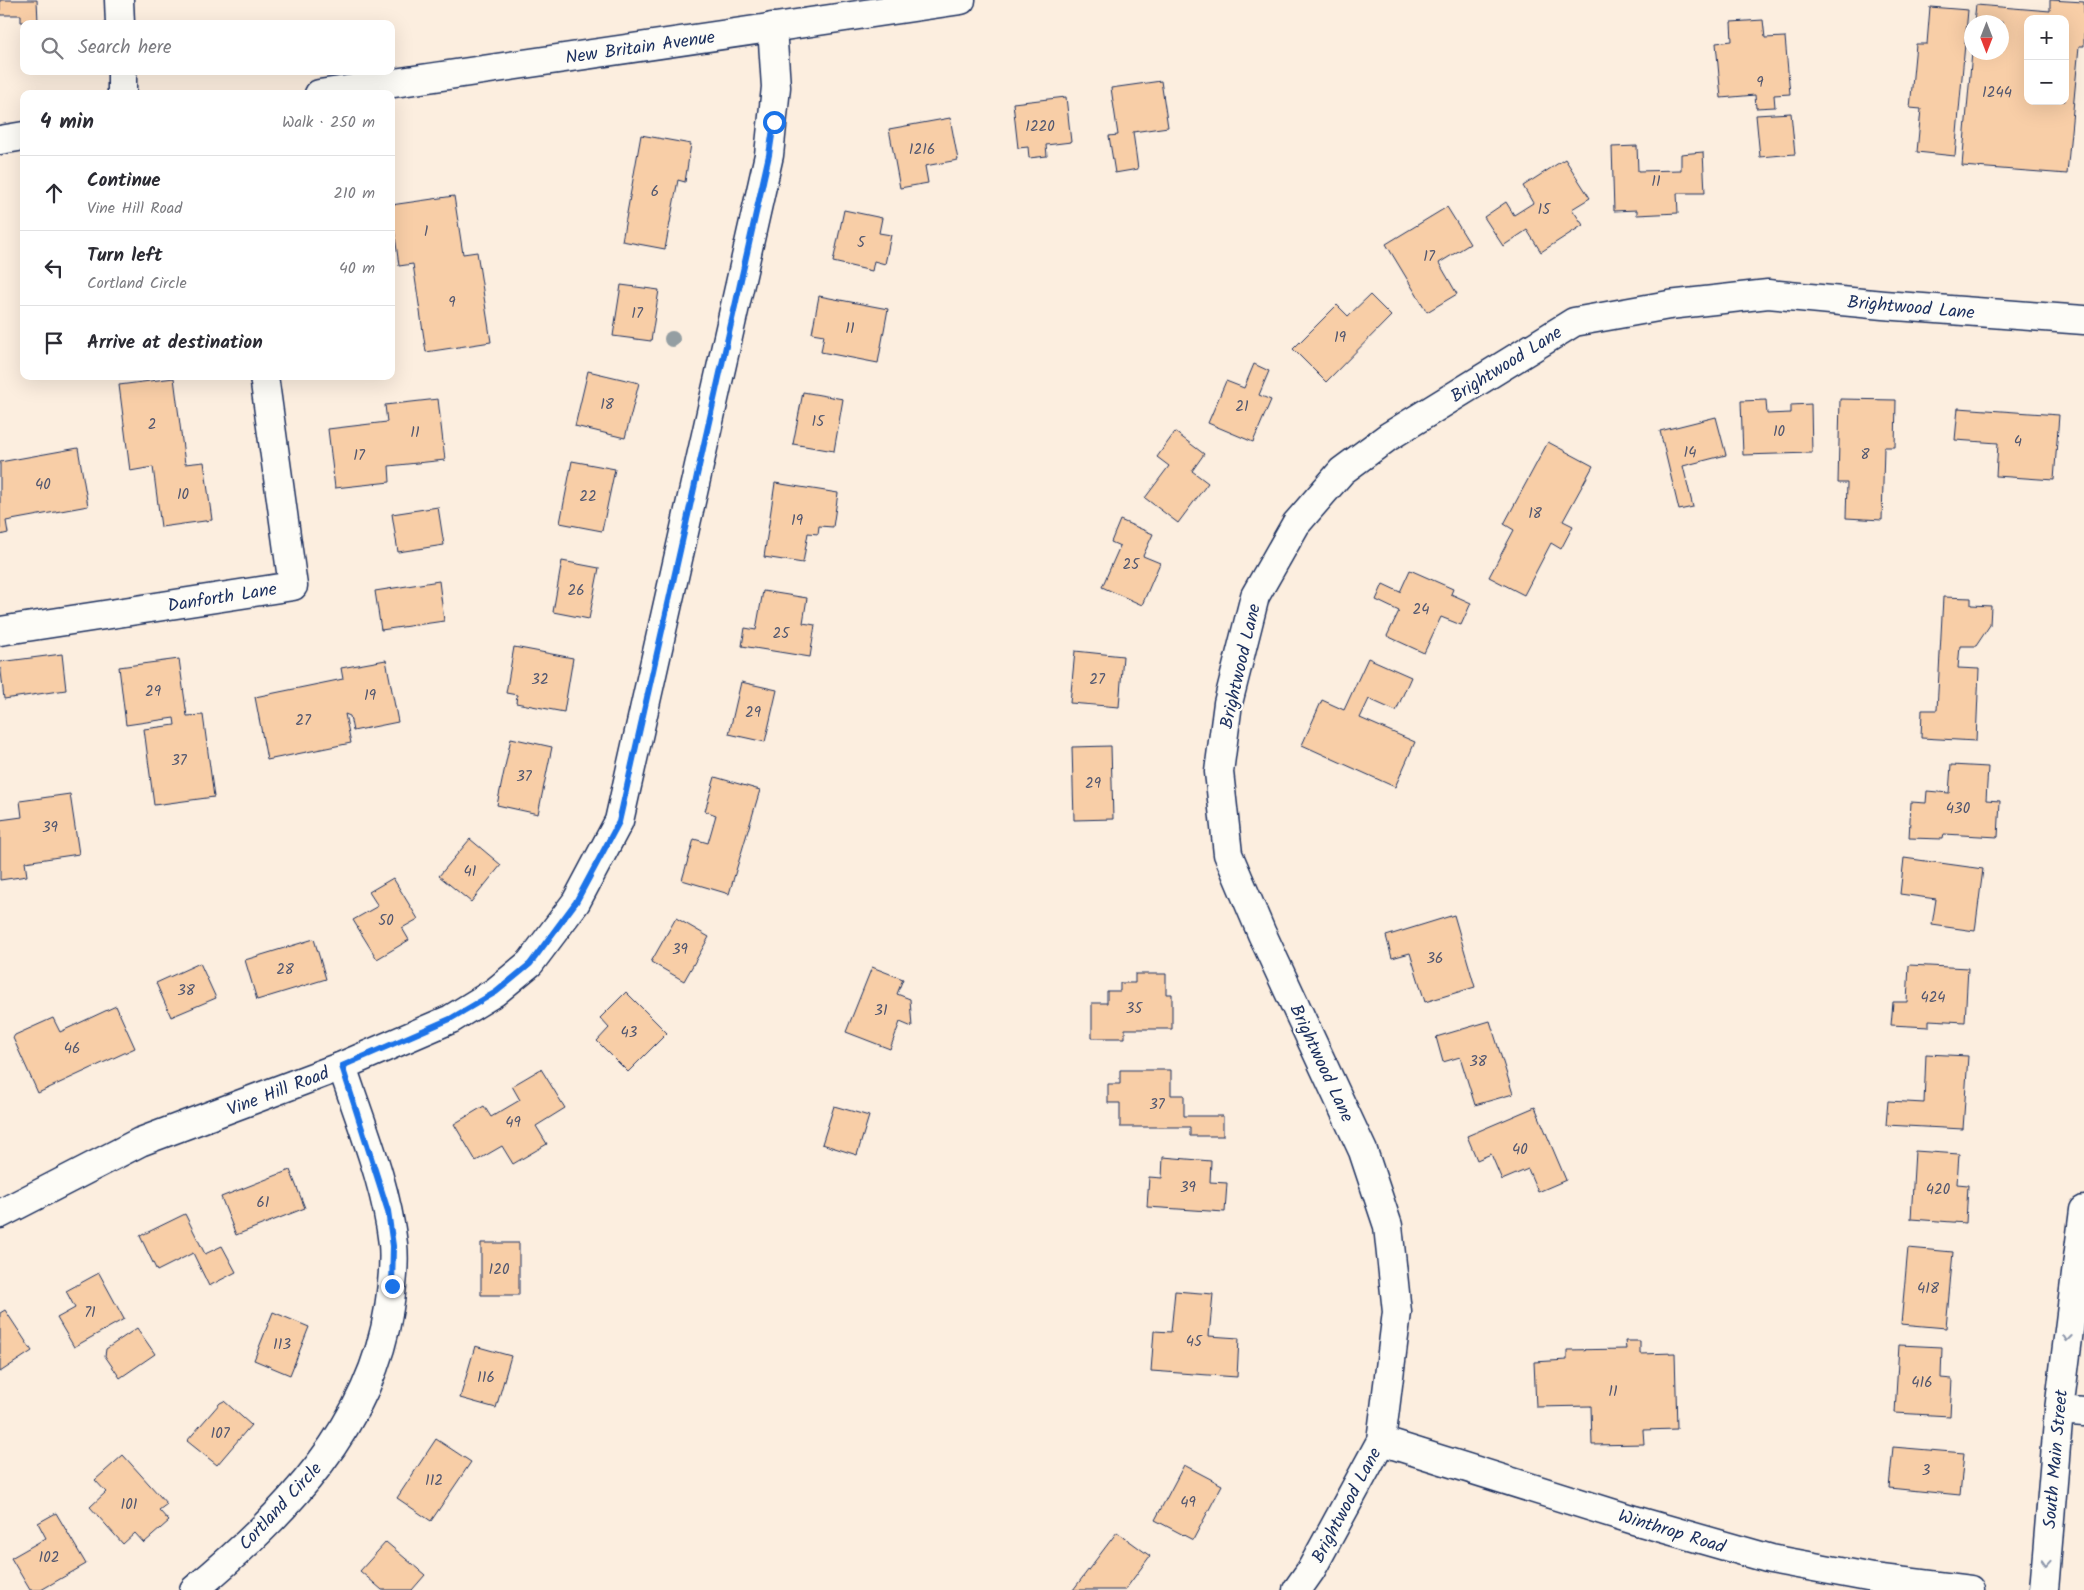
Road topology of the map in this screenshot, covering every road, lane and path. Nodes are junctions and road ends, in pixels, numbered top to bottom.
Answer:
1 (120, 0) edge
2 (961, 0) edge
3 (120, 20) edge
4 (772, 27) junction
5 (122, 75) edge
6 (122, 90) edge
7 (346, 90) edge
8 (20, 137) edge
9 (0, 140) edge
10 (2084, 320) edge
11 (265, 380) edge
12 (0, 631) edge
13 (342, 1066) junction
14 (0, 1214) edge
15 (2083, 1222) edge
16 (2071, 1411) edge
17 (1381, 1441) junction
18 (194, 1590) edge
19 (1297, 1590) edge
20 (1970, 1590) edge
21 (2044, 1590) edge

1 - 3 street
2 - 4 street, New Britain Avenue
4 - 7 street, New Britain Avenue
4 - 13 street, Vine Hill Road
5 - 6 street
8 - 9 street
10 - 17 street, Brightwood Lane
11 - 12 street, Danforth Lane
13 - 14 street, Vine Hill Road
13 - 18 street, Cortland Circle
15 -> 16 street, South Main Street
16 -> 21 street, South Main Street
17 - 19 street, Brightwood Lane
17 - 20 street, Winthrop Road

